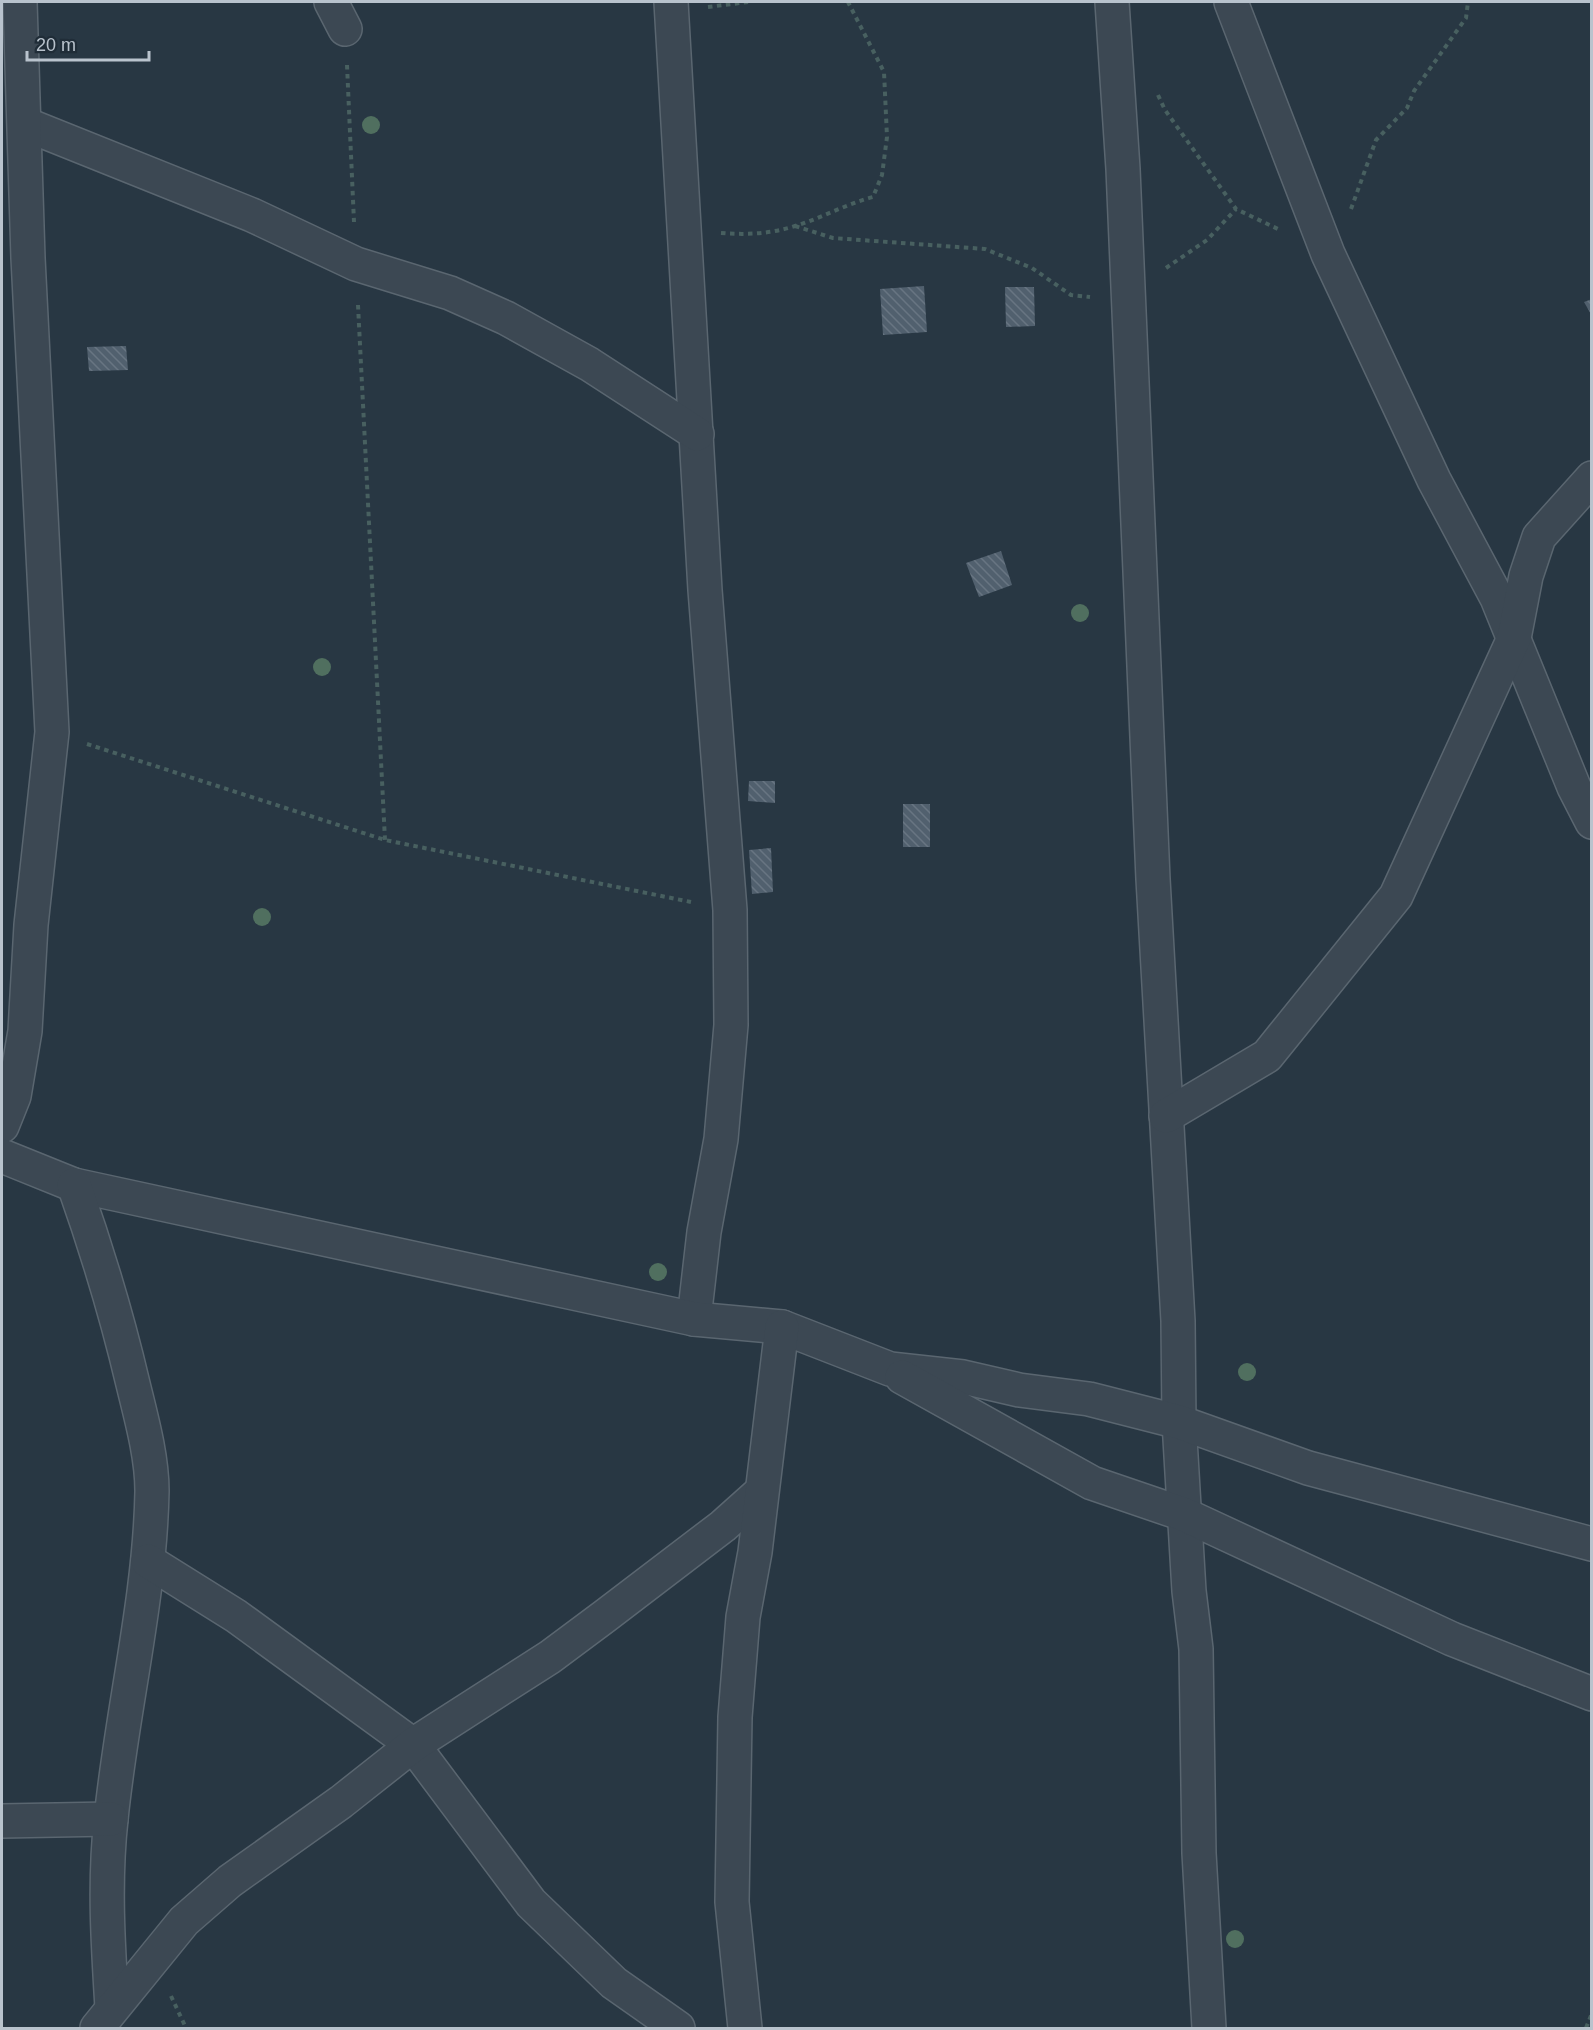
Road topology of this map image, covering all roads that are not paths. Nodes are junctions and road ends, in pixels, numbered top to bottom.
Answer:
1 (20, 2) edge
2 (671, 2) edge
3 (1112, 2) edge
4 (1231, 2) edge
5 (25, 124) junction
6 (697, 434) junction
7 (1592, 478) edge
8 (1514, 638) junction
9 (1592, 822) edge
10 (1166, 1116) junction
11 (2, 1126) edge
12 (2, 1156) edge
13 (74, 1185) junction
14 (694, 1319) junction
15 (782, 1327) junction
16 (890, 1370) junction
17 (1179, 1422) junction
18 (762, 1492) junction
19 (1183, 1514) junction
20 (1592, 1544) edge
21 (148, 1561) junction
22 (1592, 1694) edge
23 (412, 1745) junction
24 (111, 1819) junction
25 (2, 1821) edge
26 (104, 2018) edge
27 (678, 2028) edge
28 (745, 2028) edge
29 (1209, 2028) edge

1 - 5 street
2 - 6 street
3 - 10 street
4 - 8 street
5 - 6 street
5 - 11 street
6 - 14 street
7 - 8 street
8 - 9 street
8 - 10 street
10 - 17 street
12 - 13 street
13 - 14 street
13 - 21 street
14 - 15 street
15 - 16 street
15 - 18 street
16 - 17 street
16 - 19 street
17 - 19 street
17 - 20 street
18 - 23 street
18 - 28 street
19 - 22 street
19 - 29 street
21 - 23 street
21 - 24 street
23 - 26 street
23 - 27 street
24 - 25 street
24 - 26 street

